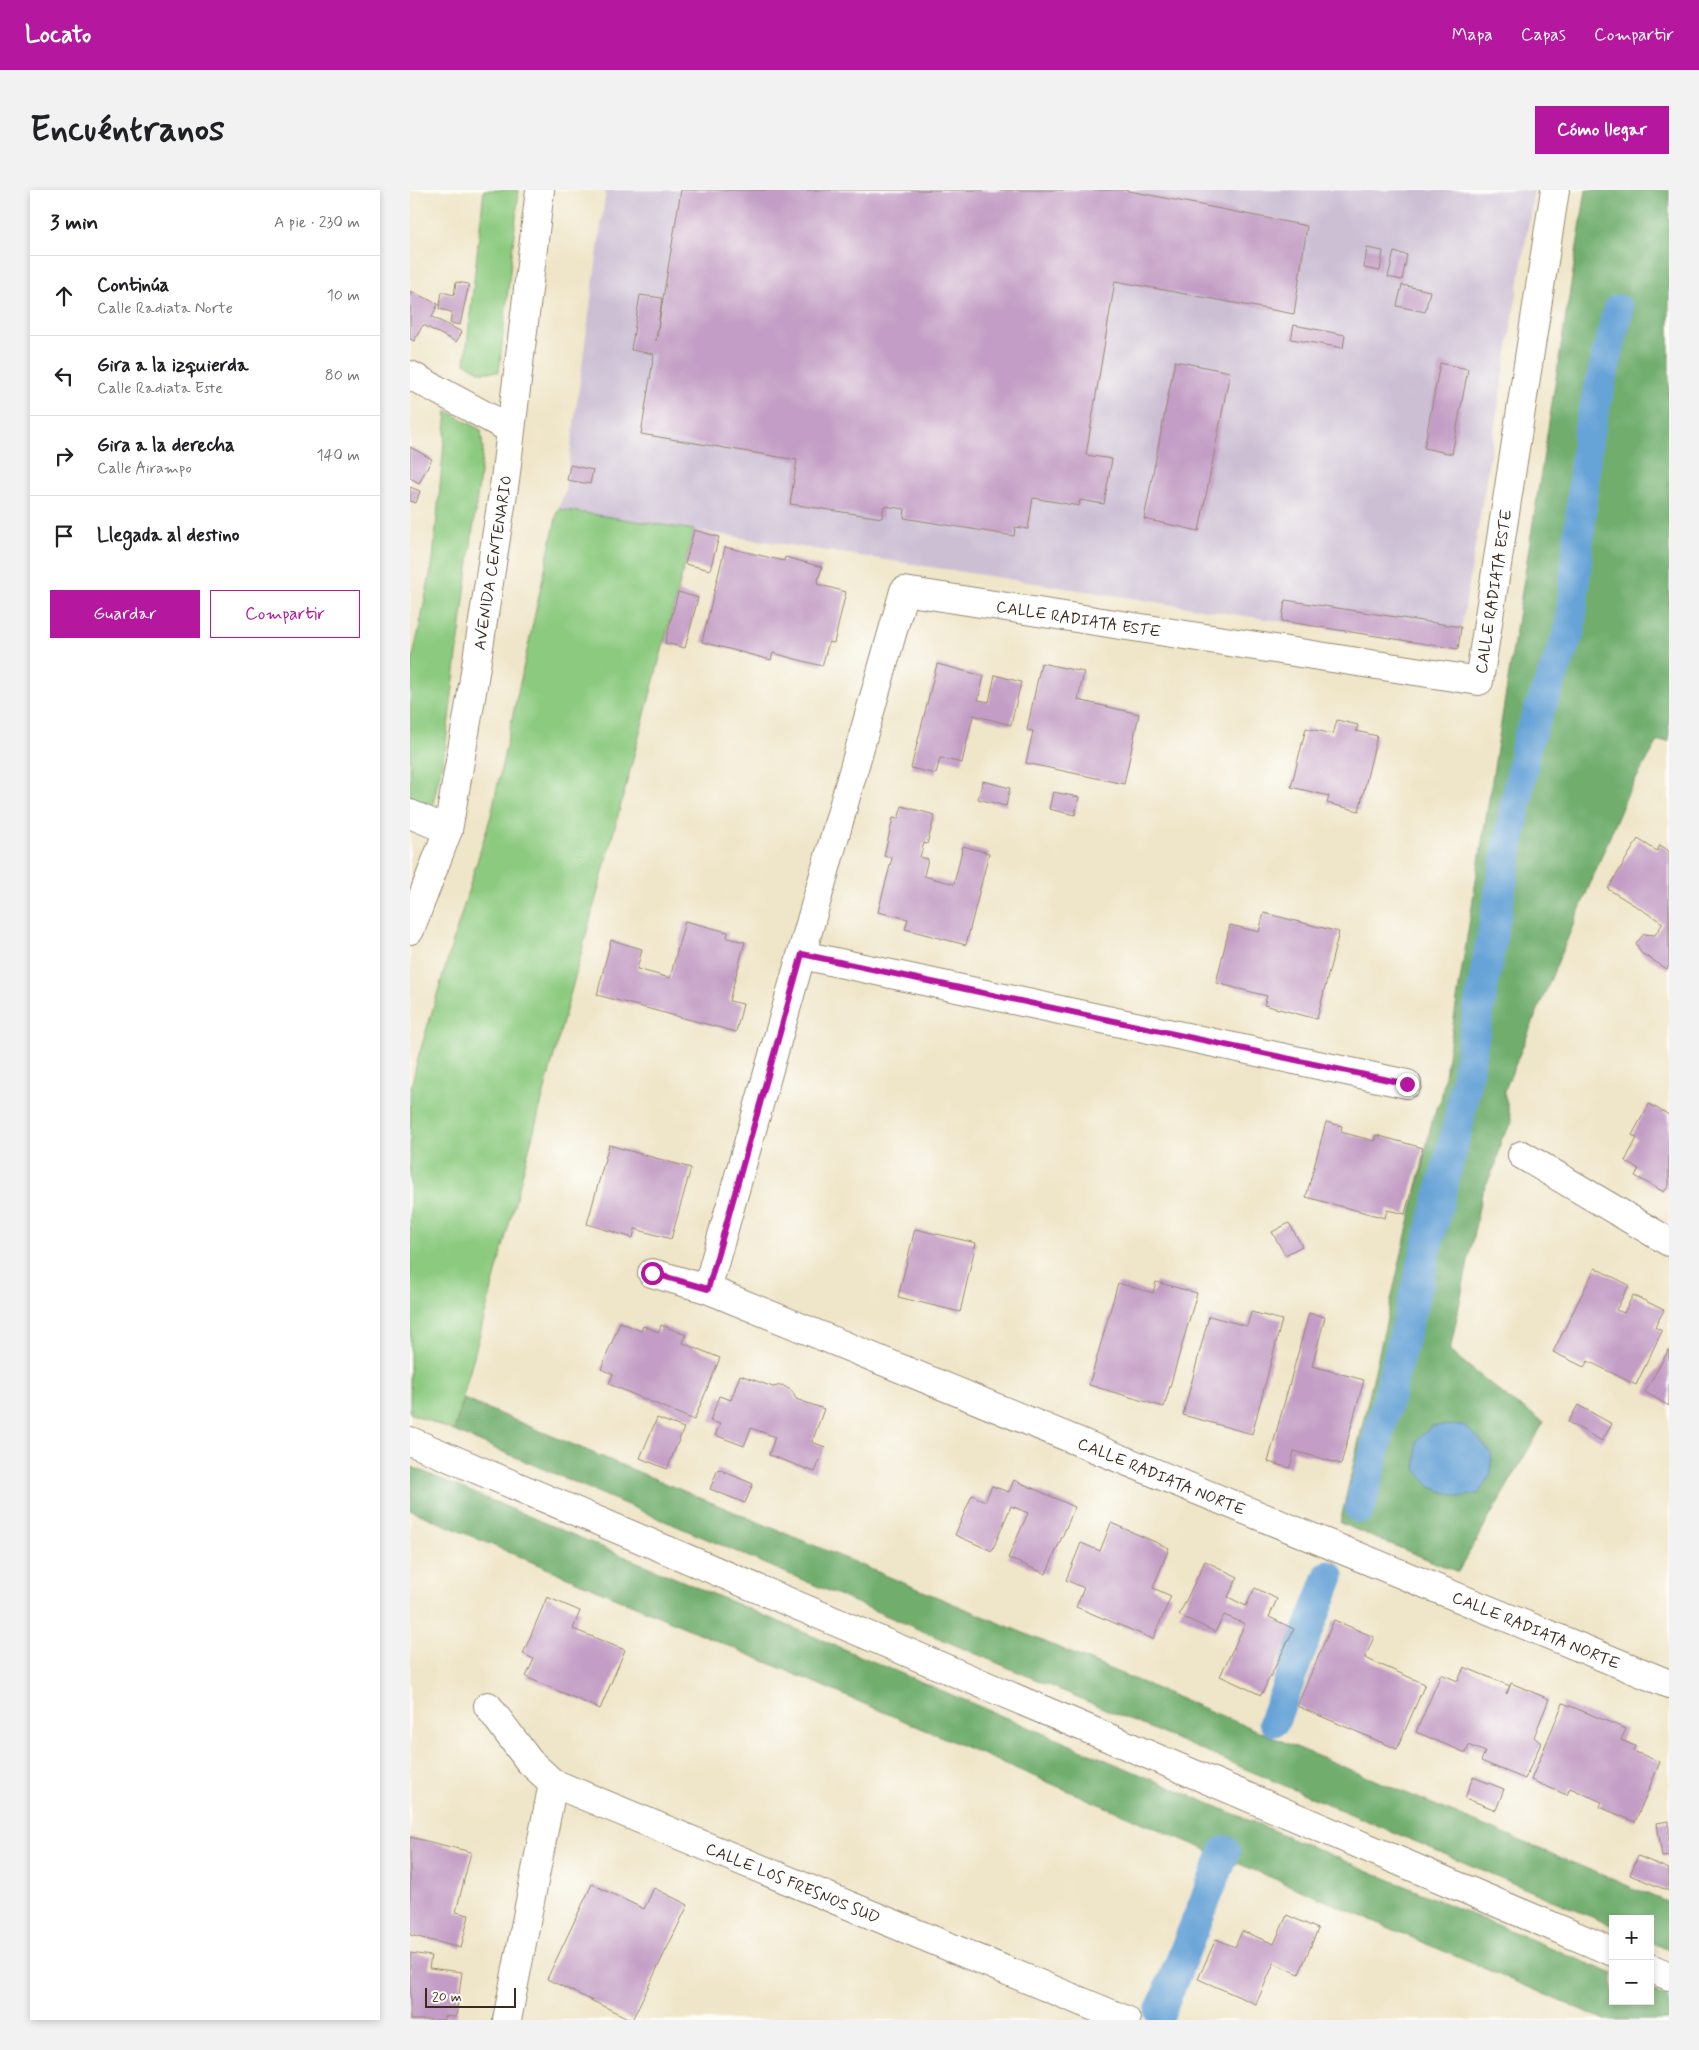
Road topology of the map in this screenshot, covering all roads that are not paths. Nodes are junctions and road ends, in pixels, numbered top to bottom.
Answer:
1 (540, 190) edge
2 (1555, 190) edge
3 (410, 374) edge
4 (510, 429) junction
5 (410, 814) edge
6 (448, 830) junction
7 (410, 930) edge
8 (802, 954) junction
9 (1407, 1084) dead end
10 (1522, 1156) dead end
11 (1669, 1242) edge
12 (652, 1273) dead end
13 (708, 1289) junction
14 (410, 1440) edge
15 (1669, 1684) edge
16 (488, 1706) dead end
17 (553, 1783) junction
18 (1609, 1950) edge
19 (1654, 1970) edge
20 (1669, 1976) edge
21 (507, 2020) edge
22 (1126, 2020) edge

1 - 4 street, AVENIDA CENTENARIO
2 - 8 street, CALLE RADIATA ESTE
3 - 4 street
4 - 6 street, AVENIDA CENTENARIO
5 - 6 street
6 - 7 street, AVENIDA CENTENARIO
8 - 9 street
8 - 13 street, CALLE RADIATA ESTE
10 - 11 street
12 - 13 street, CALLE RADIATA NORTE
13 - 15 street, CALLE RADIATA NORTE
14 - 18 street
16 - 17 street, CALLE LOS FRESNOS SUD
17 - 21 street
17 - 22 street, CALLE LOS FRESNOS SUD
19 - 20 street

